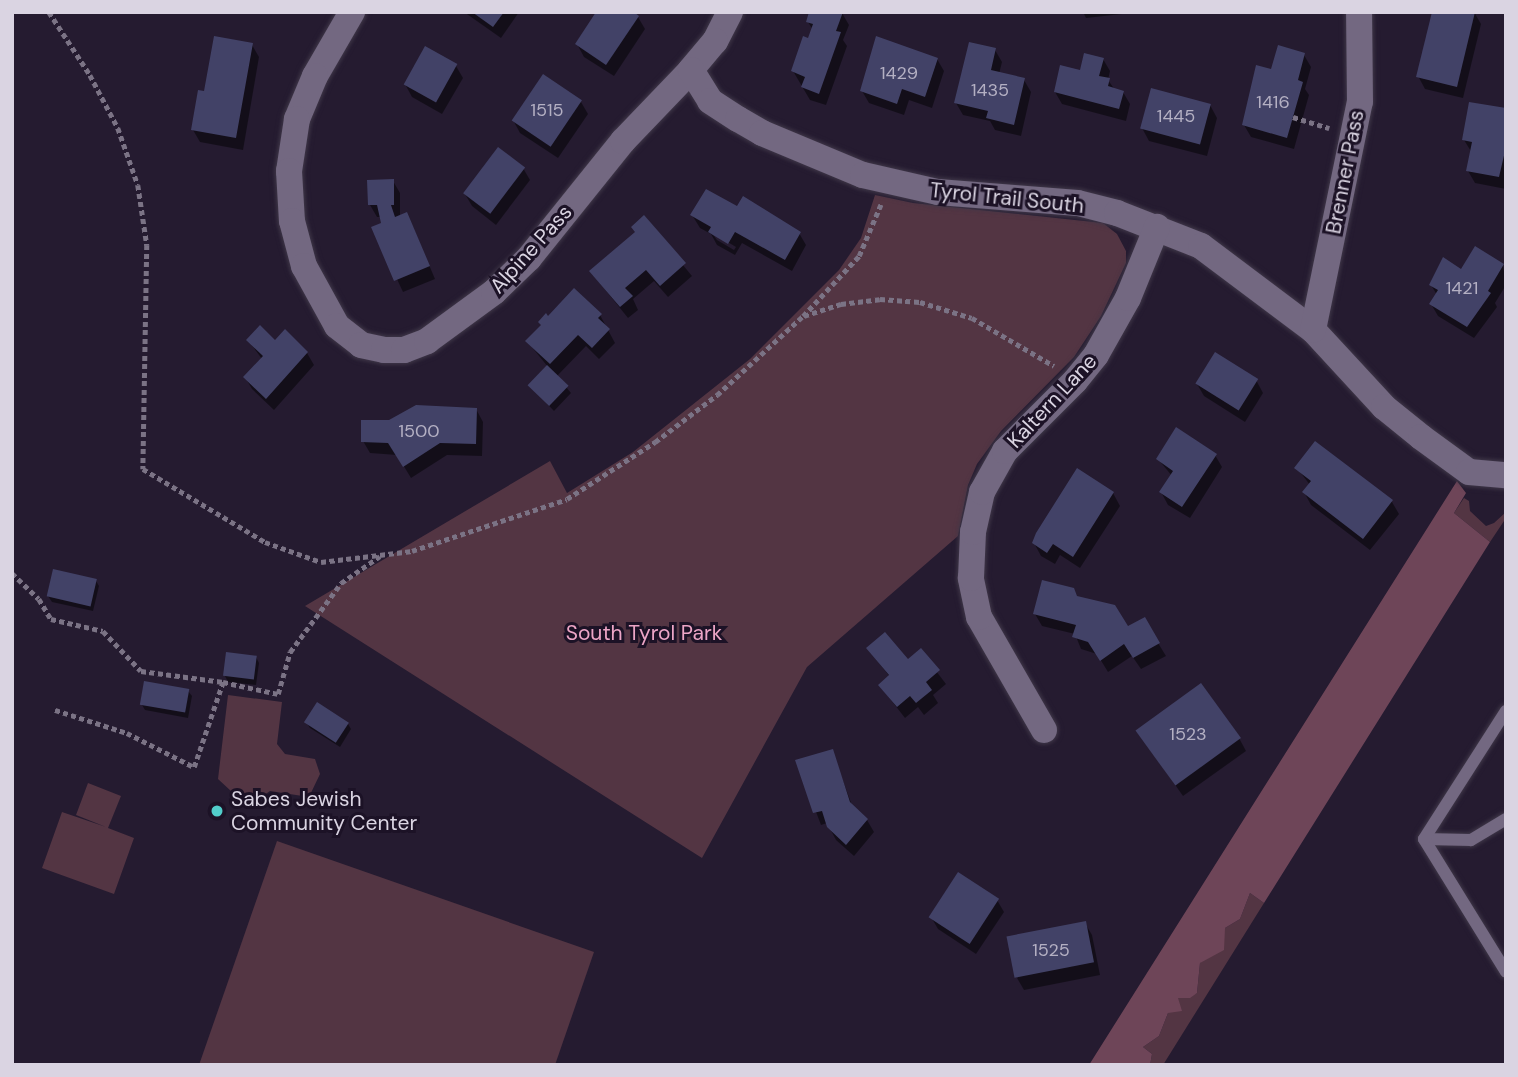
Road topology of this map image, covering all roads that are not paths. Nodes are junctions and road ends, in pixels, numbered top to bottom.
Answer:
1 (352, 12) edge
2 (730, 12) edge
3 (1359, 12) edge
4 (691, 70) junction
5 (1157, 227) junction
6 (1313, 330) junction
7 (1506, 475) edge
8 (1506, 711) edge
9 (1044, 730) dead end
10 (1506, 819) edge
11 (1424, 839) junction
12 (1506, 972) edge

1 - 4 street, Alpine Pass
2 - 4 street
3 - 6 street, Brenner Pass
4 - 5 street, Tyrol Trail South
5 - 6 street, Tyrol Trail South
5 - 9 street, Kaltern Lane
6 - 7 street, Tyrol Trail South
8 - 11 lane
10 - 11 lane
11 - 12 lane

